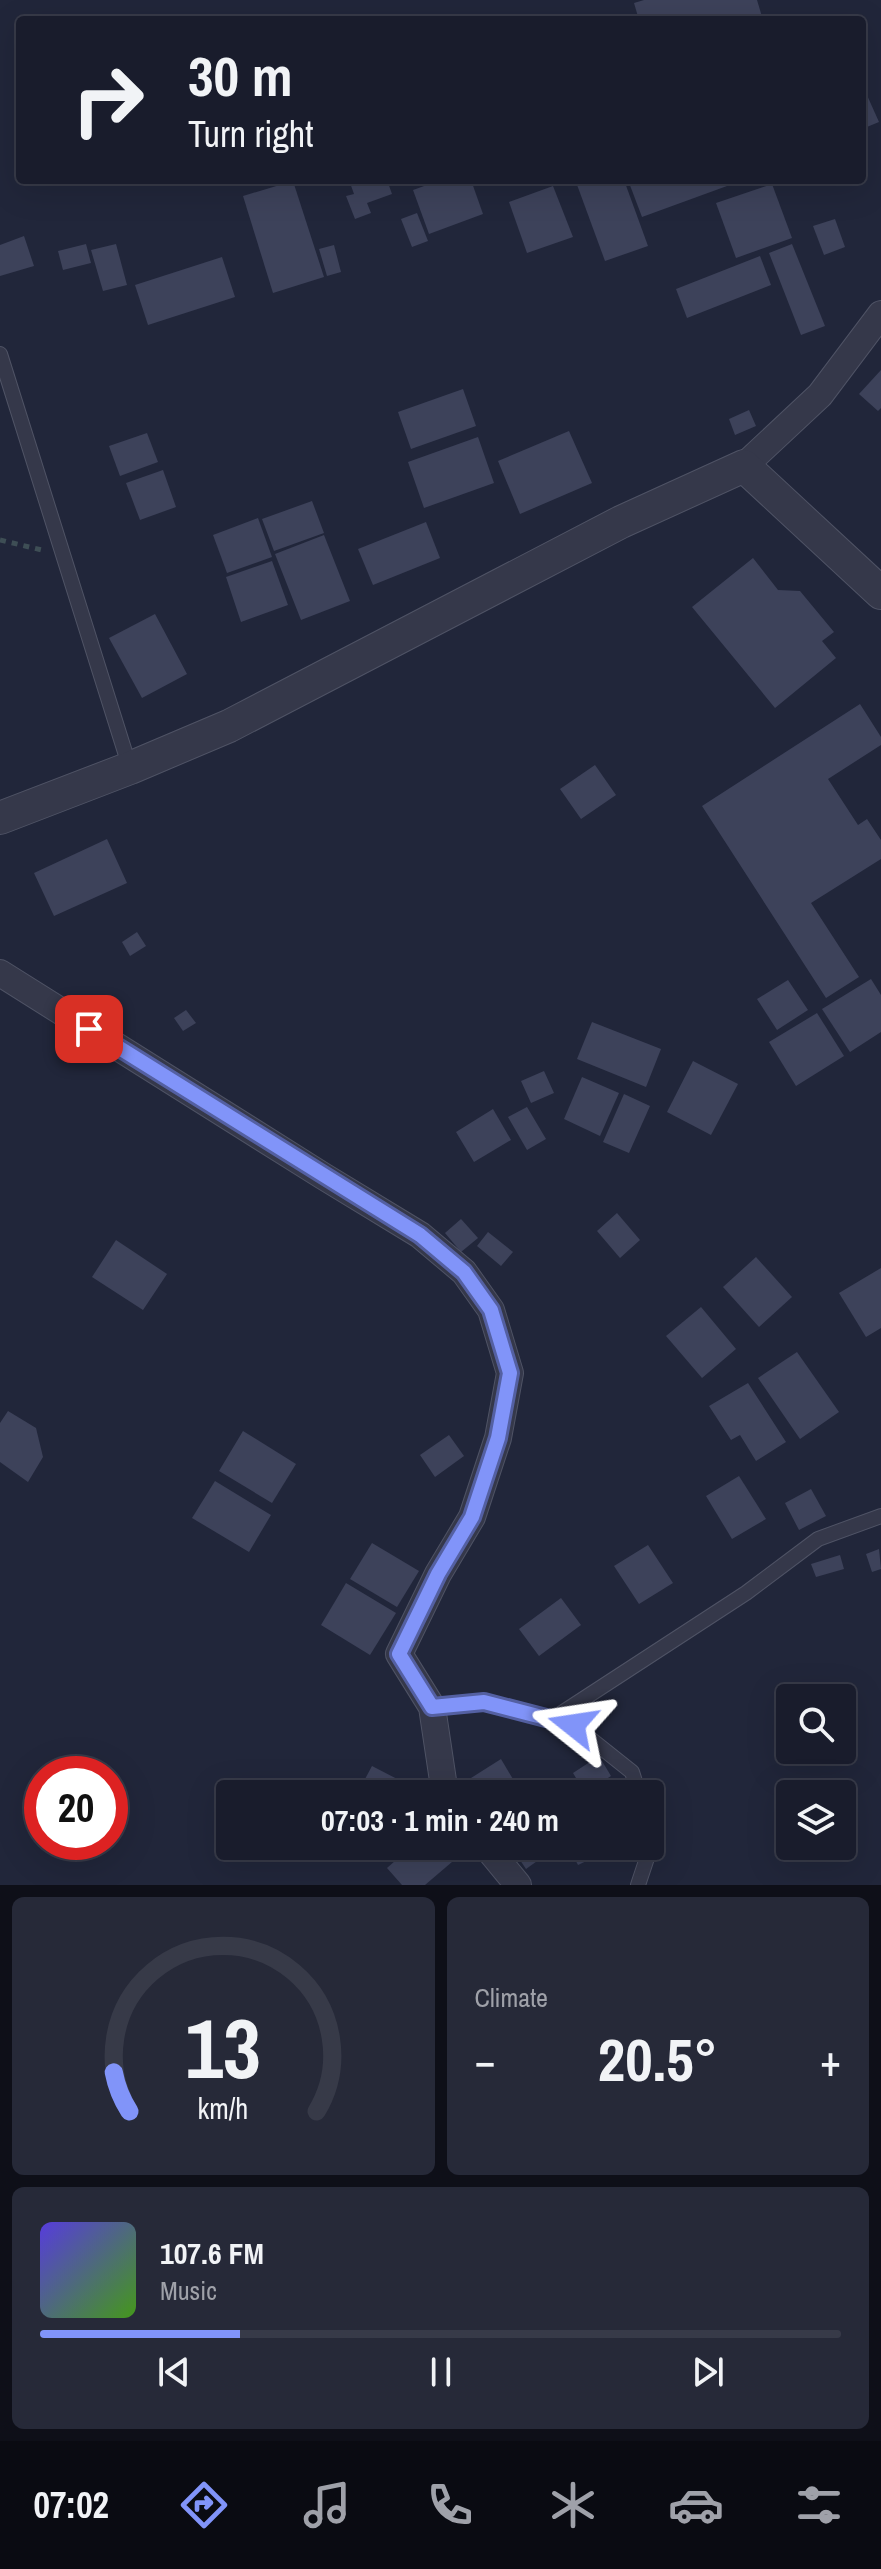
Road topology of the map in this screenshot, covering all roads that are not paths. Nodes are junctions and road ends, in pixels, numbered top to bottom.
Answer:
1 (881, 314) edge
2 (0, 354) edge
3 (744, 466) junction
4 (881, 593) edge
5 (130, 768) junction
6 (0, 818) edge
7 (0, 973) edge
8 (881, 1516) edge
9 (432, 1707) junction
10 (551, 1720) junction
11 (443, 1780) edge
12 (635, 1780) edge
13 (497, 1860) edge
14 (646, 1860) edge
15 (518, 1885) edge
16 (638, 1885) edge

1 - 3 street
2 - 5 lane
3 - 4 street
3 - 5 street
5 - 6 street
7 - 9 street
8 - 10 lane
9 - 10 lane
9 - 11 street
10 - 12 lane
13 - 15 street
14 - 16 lane

